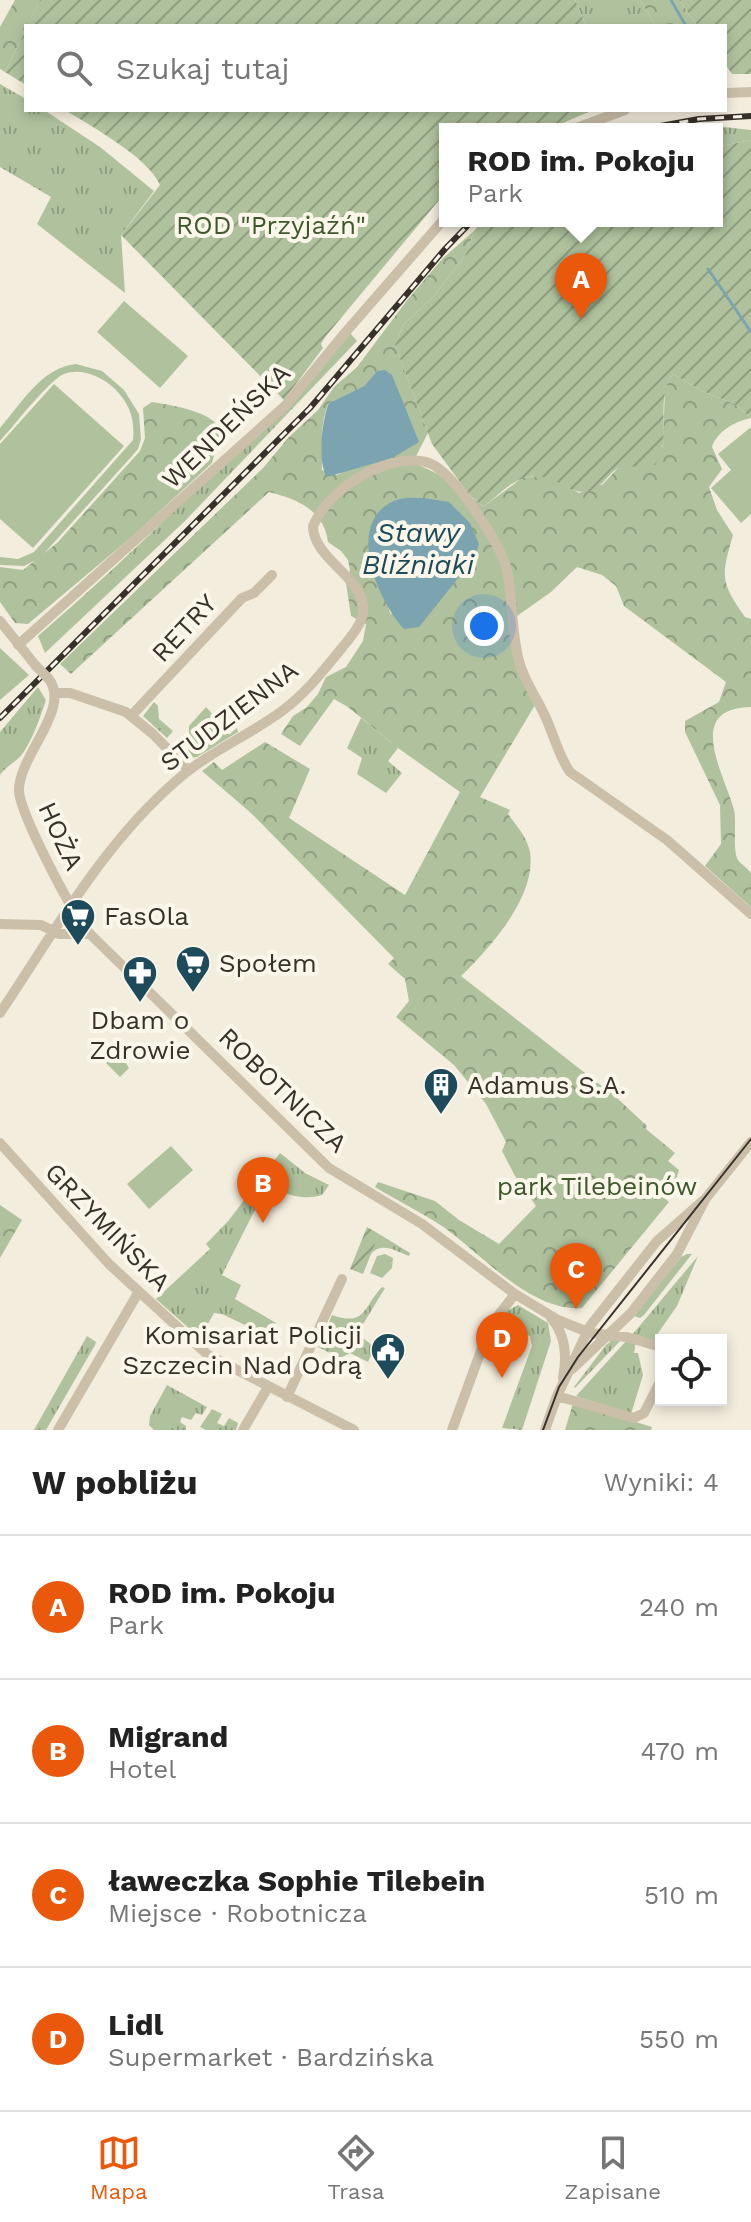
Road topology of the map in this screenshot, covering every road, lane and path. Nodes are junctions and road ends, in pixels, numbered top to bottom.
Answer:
1 (751, 92) edge
2 (727, 93) edge
3 (620, 112) edge
4 (590, 123) edge
5 (439, 225) edge
6 (272, 575) dead end
7 (0, 622) edge
8 (18, 645) junction
9 (56, 693) junction
10 (131, 716) junction
11 (188, 770) junction
12 (70, 906) junction
13 (751, 914) edge
14 (0, 924) edge
15 (54, 932) junction
16 (90, 934) junction
17 (0, 1013) edge
18 (751, 1142) edge
19 (0, 1143) edge
20 (706, 1198) junction
21 (342, 1279) dead end
22 (138, 1293) junction
23 (515, 1294) junction
24 (531, 1304) junction
25 (603, 1308) junction
26 (573, 1319) junction
27 (586, 1331) junction
28 (609, 1334) junction
29 (655, 1346) edge
30 (575, 1366) junction
31 (268, 1387) junction
32 (655, 1392) edge
33 (557, 1396) junction
34 (287, 1397) junction
35 (58, 1430) edge
36 (243, 1430) edge
37 (354, 1430) edge
38 (452, 1430) edge
39 (545, 1430) edge

1 - 2 street
3 - 4 street
5 - 8 street, WENDEŃSKA
6 - 10 street, RETRY
7 - 8 street
8 - 9 street, bridge
9 - 10 street
9 - 12 street, HOŻA
10 - 11 street
11 - 12 street, STUDZIENNA
11 - 13 street, STUDZIENNA
12 - 15 street, STUDZIENNA
12 - 16 street, ROBOTNICZA
14 - 15 street
15 - 16 street
15 - 17 street, STUDZIENNA
16 - 23 street, ROBOTNICZA
18 - 20 street
19 - 22 street, GRZYMIŃSKA
20 - 25 street
20 - 28 street
21 - 34 street
22 - 31 street, GRZYMIŃSKA
22 - 35 street
23 - 24 street, ROBOTNICZA
23 - 38 street
24 - 26 street, ROBOTNICZA
24 - 27 street, ROBOTNICZA
24 - 33 street, ROBOTNICZA
25 - 26 street
25 - 27 street
26 - 27 street, ROBOTNICZA
27 - 28 street
27 - 30 street
28 - 29 street
28 - 30 street
30 - 33 street
31 - 34 street, GRZYMIŃSKA
31 - 36 street
32 - 33 street
33 - 39 street
34 - 37 street, GRZYMIŃSKA

